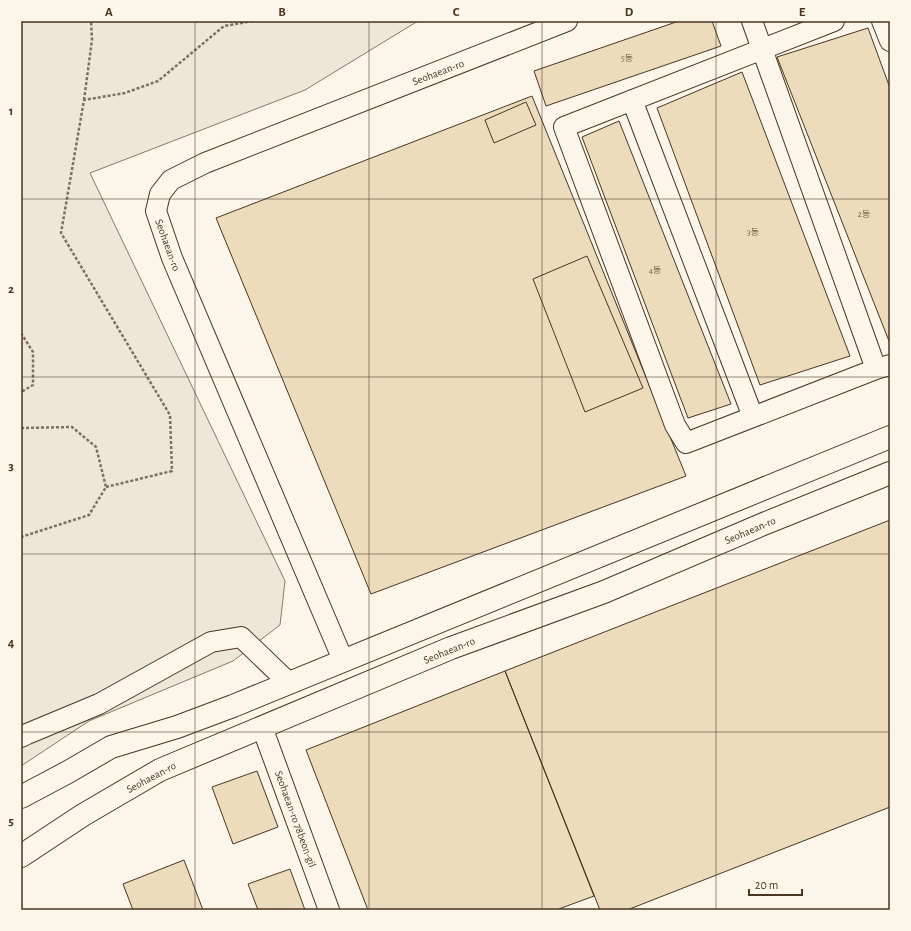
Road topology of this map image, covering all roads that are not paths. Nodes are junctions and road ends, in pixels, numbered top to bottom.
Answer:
1 (568, 21) edge
2 (752, 21) edge
3 (834, 21) edge
4 (882, 21) edge
5 (890, 41) edge
6 (762, 49) junction
7 (632, 100) junction
8 (883, 367) edge
9 (753, 417) junction
10 (890, 437) edge
11 (890, 472) edge
12 (344, 660) junction
13 (289, 683) junction
14 (262, 728) junction
15 (21, 737) edge
16 (21, 797) edge
17 (21, 856) edge
18 (329, 910) edge

1 - 12 street, Seohaean-ro
2 - 6 street
3 - 6 street
4 - 5 street
6 - 7 street
6 - 8 street
7 - 9 street
7 - 9 street
8 - 9 street
10 - 12 main road
11 - 14 main road, Seohaean-ro
12 - 13 main road
13 - 15 street
13 - 16 main road
14 - 17 main road, Seohaean-ro
14 - 18 street, Seohaean-ro 78beon-gil

